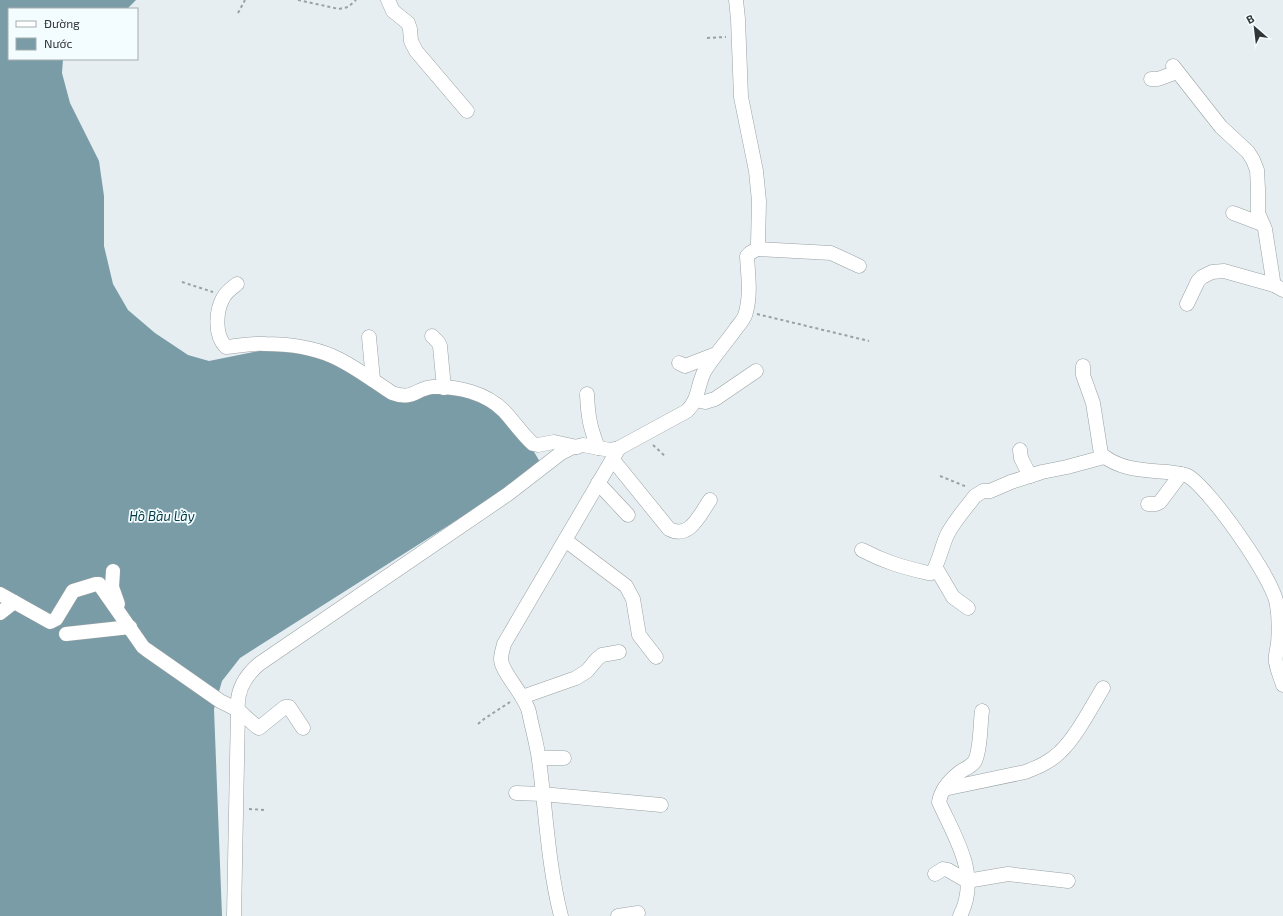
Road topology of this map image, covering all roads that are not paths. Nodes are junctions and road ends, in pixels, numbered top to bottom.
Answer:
1 (388, 0) edge
2 (736, 0) edge
3 (1151, 79) dead end
4 (467, 111) dead end
5 (1232, 213) dead end
6 (1262, 224) junction
7 (757, 249) junction
8 (859, 266) dead end
9 (237, 284) dead end
10 (1279, 288) edge
11 (1187, 304) dead end
12 (432, 336) dead end
13 (369, 337) dead end
14 (716, 354) junction
15 (679, 363) dead end
16 (1083, 366) dead end
17 (756, 372) dead end
18 (373, 380) junction
19 (444, 388) junction
20 (587, 394) dead end
21 (695, 400) junction
22 (576, 447) junction
23 (598, 448) junction
24 (1020, 450) dead end
25 (616, 454) junction
26 (1104, 457) junction
27 (1181, 474) junction
28 (1030, 476) junction
29 (598, 483) junction
30 (710, 500) dead end
31 (1148, 504) dead end
32 (628, 515) dead end
33 (565, 540) junction
34 (862, 550) dead end
35 (936, 568) junction
36 (113, 571) dead end
37 (0, 594) edge
38 (14, 602) junction
39 (968, 608) dead end
40 (0, 613) edge
41 (126, 621) junction
42 (66, 634) dead end
43 (620, 652) dead end
44 (656, 657) dead end
45 (1283, 685) edge
46 (1103, 688) dead end
47 (522, 697) junction
48 (238, 710) junction
49 (982, 711) dead end
50 (303, 728) dead end
51 (539, 758) junction
52 (564, 758) dead end
53 (944, 789) junction
54 (516, 793) dead end
55 (542, 794) junction
56 (661, 805) dead end
57 (935, 874) dead end
58 (967, 881) junction
59 (1068, 881) dead end
60 (638, 913) dead end
61 (234, 916) edge
62 (562, 916) edge
63 (618, 916) edge
64 (960, 916) edge

1 - 4 street
2 - 7 street
3 - 6 street
5 - 6 street
6 - 10 street
7 - 8 street
7 - 14 street
9 - 18 street
10 - 11 street
12 - 19 street
13 - 18 street
14 - 15 street
14 - 21 street
16 - 26 street
17 - 21 street
18 - 19 street
19 - 22 street
20 - 23 street
21 - 25 street
22 - 23 street
22 - 48 street
23 - 25 street
24 - 28 street
25 - 29 street
25 - 30 street
26 - 27 street
26 - 28 street
27 - 31 street
27 - 45 street
28 - 35 street
29 - 32 street
29 - 33 street
33 - 44 street
33 - 47 street
34 - 35 street
35 - 39 street
36 - 41 street
37 - 38 street
38 - 40 street
38 - 41 street
41 - 42 street
41 - 48 street
43 - 47 street
46 - 53 street
47 - 51 street
48 - 50 street
48 - 61 street
49 - 53 street
51 - 52 street
51 - 55 street
53 - 58 street
54 - 55 street
55 - 56 street
55 - 62 street
57 - 58 street
58 - 59 street
58 - 64 street
60 - 63 street

